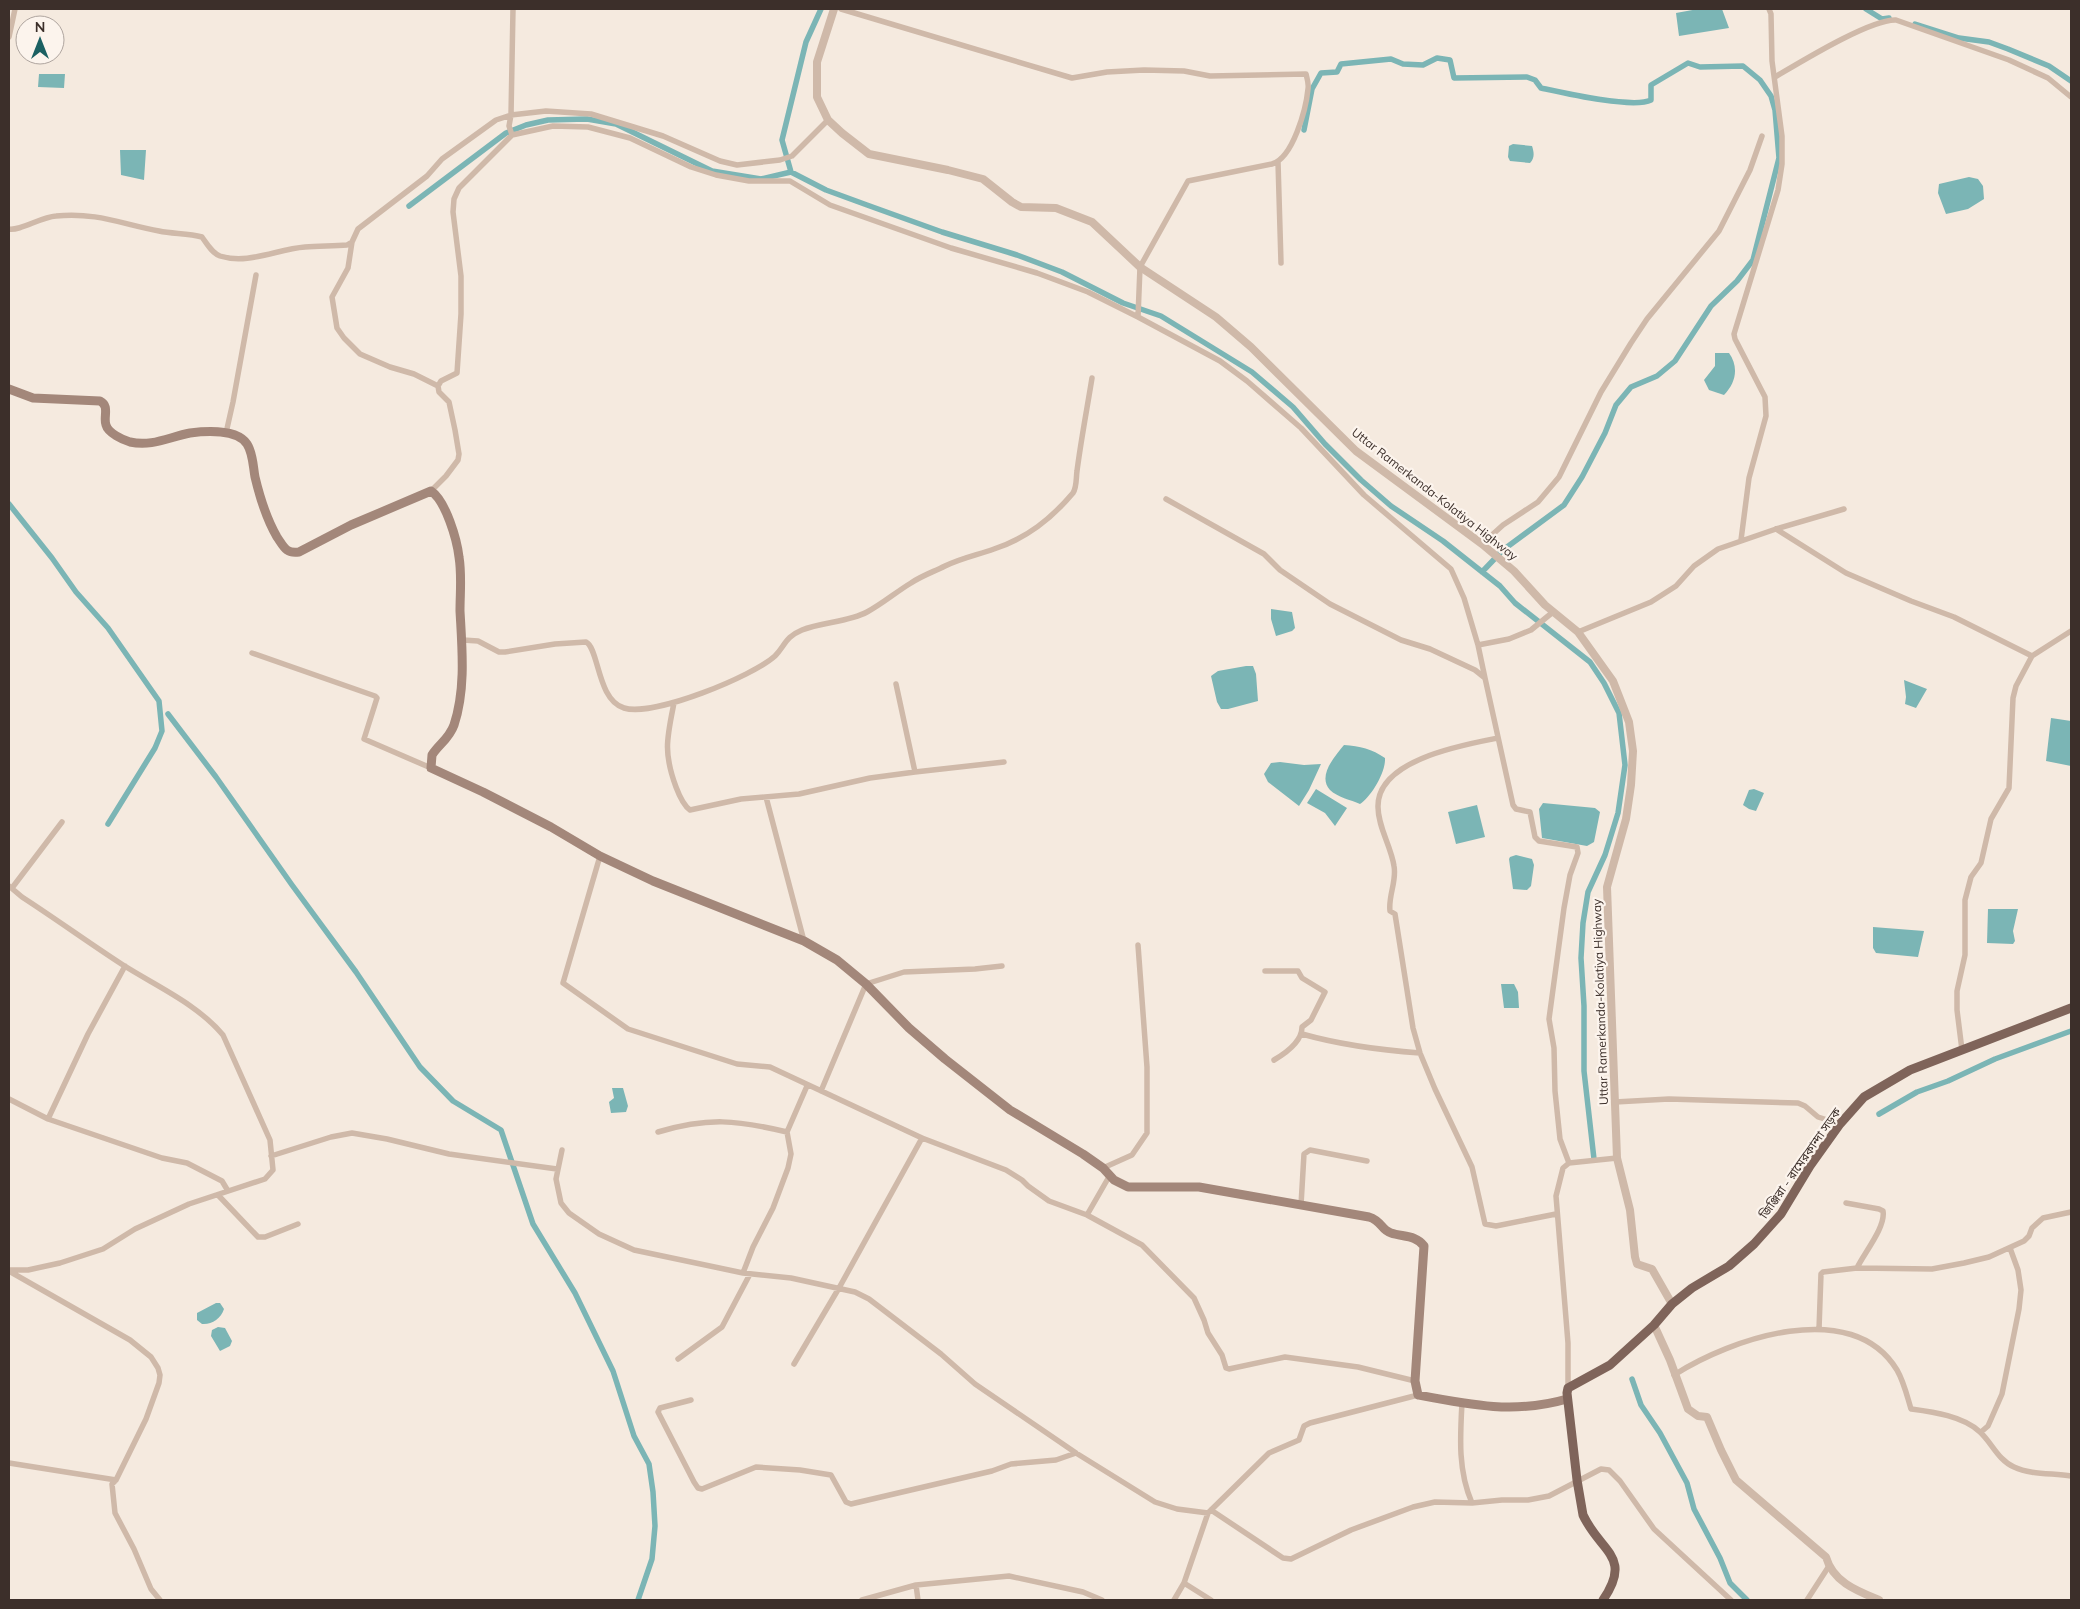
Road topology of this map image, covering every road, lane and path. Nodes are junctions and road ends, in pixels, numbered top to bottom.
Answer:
1 (14, 9) edge
2 (513, 9) edge
3 (834, 9) edge
4 (841, 9) edge
5 (1769, 9) edge
6 (9, 37) edge
7 (1775, 77) junction
8 (2071, 97) edge
9 (511, 115) junction
10 (828, 120) junction
11 (511, 134) junction
12 (1762, 136) dead end
13 (1278, 162) junction
14 (9, 229) edge
15 (352, 242) junction
16 (1281, 263) dead end
17 (1140, 267) junction
18 (256, 275) dead end
19 (1138, 315) junction
20 (1092, 378) dead end
21 (438, 386) junction
22 (9, 389) edge
23 (226, 433) junction
24 (431, 491) junction
25 (1166, 499) dead end
26 (1844, 509) dead end
27 (1776, 528) junction
28 (1741, 540) junction
29 (1484, 546) junction
30 (1553, 612) junction
31 (2071, 631) edge
32 (1578, 632) junction
33 (463, 640) junction
34 (1478, 645) junction
35 (252, 653) dead end
36 (2032, 656) junction
37 (1485, 678) junction
38 (896, 684) dead end
39 (674, 703) junction
40 (1498, 738) junction
41 (1004, 762) dead end
42 (432, 768) junction
43 (915, 772) junction
44 (766, 796) junction
45 (62, 822) dead end
46 (600, 856) junction
47 (10, 887) edge
48 (804, 941) junction
49 (1138, 945) dead end
50 (125, 966) junction
51 (1002, 966) dead end
52 (1265, 971) dead end
53 (866, 984) junction
54 (2071, 1008) edge
55 (1302, 1034) junction
56 (1962, 1050) junction
57 (1420, 1053) junction
58 (1274, 1060) dead end
59 (807, 1086) junction
60 (822, 1091) junction
61 (9, 1099) edge
62 (1615, 1102) junction
63 (48, 1119) junction
64 (1840, 1124) junction
65 (658, 1132) dead end
66 (787, 1132) junction
67 (922, 1138) junction
68 (562, 1150) dead end
69 (271, 1156) junction
70 (1617, 1158) junction
71 (1366, 1161) dead end
72 (1569, 1163) junction
73 (557, 1169) junction
74 (1106, 1171) junction
75 (228, 1191) junction
76 (218, 1195) junction
77 (1846, 1203) dead end
78 (1301, 1205) junction
79 (2071, 1212) edge
80 (1556, 1214) junction
81 (1087, 1215) junction
82 (298, 1224) dead end
83 (2010, 1248) junction
84 (1857, 1268) junction
85 (9, 1270) edge
86 (742, 1273) junction
87 (750, 1274) junction
88 (840, 1288) junction
89 (1672, 1304) junction
90 (1654, 1325) junction
91 (1819, 1329) junction
92 (678, 1359) dead end
93 (794, 1364) dead end
94 (1674, 1375) junction
95 (1415, 1381) junction
96 (1568, 1388) junction
97 (1418, 1395) junction
98 (1567, 1399) junction
99 (690, 1400) dead end
100 (1462, 1403) junction
101 (1981, 1432) junction
102 (1076, 1452) junction
103 (9, 1463) edge
104 (2071, 1476) edge
105 (116, 1480) junction
106 (1577, 1480) junction
107 (1472, 1503) junction
108 (1210, 1511) junction
109 (1829, 1566) junction
110 (1184, 1583) junction
111 (916, 1585) junction
112 (160, 1600) edge
113 (862, 1600) edge
114 (918, 1600) edge
115 (1102, 1600) edge
116 (1174, 1600) edge
117 (1211, 1600) edge
118 (1603, 1600) edge
119 (1731, 1600) edge
120 (1808, 1600) edge
121 (1878, 1600) edge

1 - 6 street
2 - 9 street
3 - 10 street, Uttar Ramerkanda-Kolatiya Highway
4 - 13 street
5 - 7 street
7 - 8 street
7 - 28 street
9 - 10 street
9 - 11 street
9 - 15 street
10 - 17 street, Uttar Ramerkanda-Kolatiya Highway
11 - 19 street
11 - 21 street
12 - 29 street
13 - 16 street
13 - 17 street
14 - 15 street
15 - 21 street
17 - 19 street
17 - 29 street, Uttar Ramerkanda-Kolatiya Highway
18 - 23 street
19 - 34 street
20 - 39 street
21 - 24 street
22 - 23 main road
23 - 24 main road
24 - 33 main road
25 - 37 street
26 - 27 street
27 - 28 street
27 - 36 street
28 - 32 street
29 - 30 street, Uttar Ramerkanda-Kolatiya Highway
30 - 32 street, Uttar Ramerkanda-Kolatiya Highway
30 - 34 street
31 - 36 street
32 - 62 street, Uttar Ramerkanda-Kolatiya Highway
33 - 39 street
33 - 42 main road
34 - 37 street
35 - 42 street
36 - 56 street
37 - 40 street
38 - 43 street
39 - 44 street
40 - 57 street
40 - 72 street
41 - 43 street
42 - 46 main road
43 - 44 street
44 - 48 street
45 - 47 street
46 - 48 main road
46 - 59 street
47 - 50 street
48 - 53 main road
49 - 74 street
50 - 63 street
50 - 69 street
51 - 53 street
52 - 55 street
53 - 60 street
53 - 74 main road
54 - 56 main road, জিঞ্জিরা - রামেরকান্দা সড়ক
55 - 57 street
55 - 58 street
56 - 64 main road, জিঞ্জিরা - রামেরকান্দা সড়ক
57 - 80 street
59 - 60 street
59 - 66 street
60 - 67 street
61 - 63 street
62 - 64 street
62 - 70 street, Uttar Ramerkanda-Kolatiya Highway
63 - 75 street
64 - 89 main road, জিঞ্জিরা - রামেরকান্দা সড়ক
65 - 66 street
66 - 86 street
67 - 81 street
67 - 88 street
68 - 73 street
69 - 73 street
69 - 75 street
70 - 72 street
70 - 89 street, Uttar Ramerkanda-Kolatiya Highway
71 - 78 street
72 - 80 street
73 - 86 street
74 - 78 main road
74 - 81 street
75 - 76 street
76 - 82 street
76 - 85 street
77 - 84 street
78 - 95 main road
79 - 83 street
80 - 96 street
81 - 95 street
83 - 84 street
83 - 101 street
84 - 91 street
85 - 105 street
86 - 87 street
87 - 88 street
87 - 92 street
88 - 93 street
88 - 102 street
89 - 90 main road, জিঞ্জিরা - রামেরকান্দা সড়ক
90 - 94 street
90 - 96 main road, জিঞ্জিরা - রামেরকান্দা সড়ক
91 - 94 street
91 - 101 street
94 - 109 street
95 - 97 main road
96 - 98 main road
97 - 100 main road
97 - 108 street
98 - 100 main road
98 - 106 main road
99 - 102 street
100 - 107 street
101 - 104 street
102 - 108 street
103 - 105 street
105 - 112 street
106 - 107 street
106 - 118 main road
106 - 119 street
107 - 108 street
108 - 110 street
109 - 120 street
109 - 121 street
110 - 116 street
110 - 117 street
111 - 113 street
111 - 114 street
111 - 115 street

